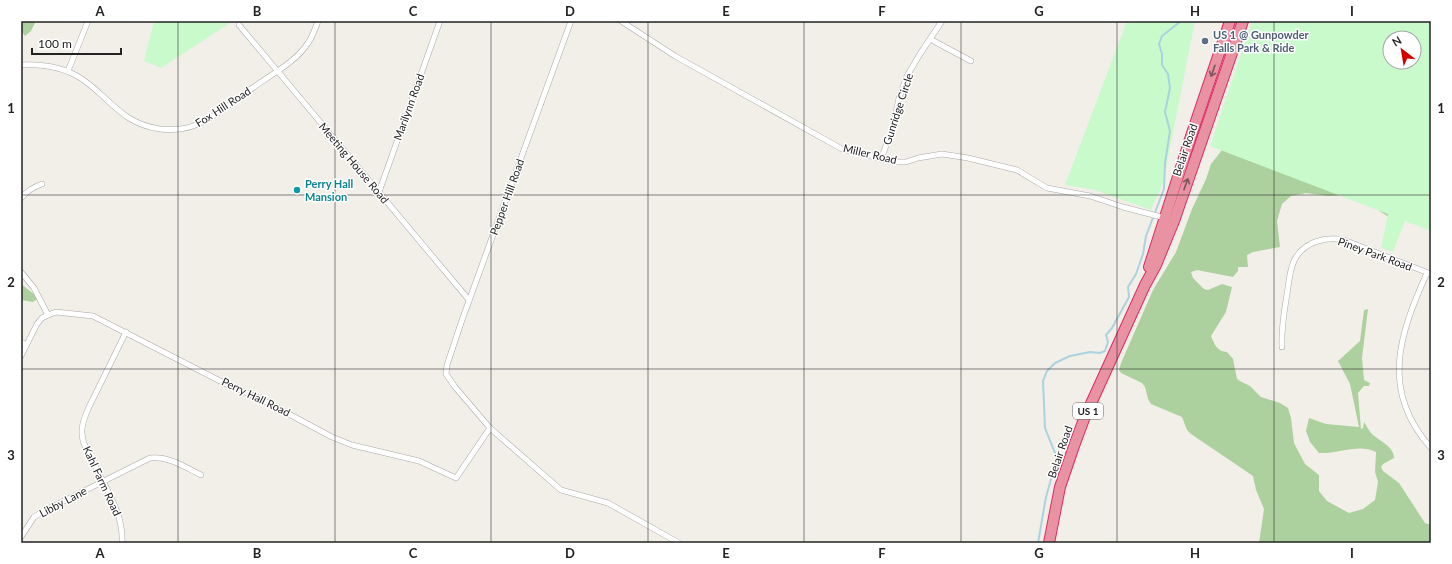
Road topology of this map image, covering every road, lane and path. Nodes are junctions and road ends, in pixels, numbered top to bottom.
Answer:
1 (88, 21) edge
2 (318, 21) edge
3 (440, 21) edge
4 (571, 21) edge
5 (621, 21) edge
6 (942, 21) edge
7 (1230, 21) edge
8 (1242, 21) edge
9 (239, 24) dead end
10 (930, 39) junction
11 (971, 61) dead end
12 (21, 64) edge
13 (68, 71) junction
14 (278, 71) junction
15 (881, 159) junction
16 (42, 184) dead end
17 (379, 192) junction
18 (21, 198) edge
19 (1162, 218) junction
20 (21, 272) edge
21 (1429, 274) edge
22 (469, 300) junction
23 (48, 315) junction
24 (126, 332) junction
25 (21, 342) edge
26 (26, 345) junction
27 (1282, 347) dead end
28 (21, 356) edge
29 (490, 428) junction
30 (1431, 448) edge
31 (201, 475) dead end
32 (102, 481) junction
33 (21, 537) edge
34 (122, 543) edge
35 (679, 543) edge
36 (1049, 543) edge

1 - 13 street
2 - 14 street, Fox Hill Road
3 - 17 street, Marilynn Road
4 - 22 street, Pepper Hill Road
5 - 15 street, Miller Road
6 - 10 street, Gunridge Circle
7 -> 19 highway, Belair Road / US 1
19 -> 8 highway, Belair Road / US 1
9 - 14 street, Meeting House Road
10 - 11 street
10 - 15 street, Gunridge Circle
12 - 13 street, Fox Hill Road
13 - 14 street, Fox Hill Road
14 - 17 street, Meeting House Road
15 - 19 street, Miller Road
16 - 18 street
17 - 22 street, Meeting House Road
19 - 36 highway, Belair Road / US 1
20 - 23 street
21 - 27 street, Piney Park Road
21 - 30 street
22 - 29 street, Pepper Hill Road
23 - 24 street, Perry Hall Road
23 - 26 street
24 - 29 street, Perry Hall Road
24 - 32 street, Kahl Farm Road
25 - 26 street
26 - 28 street
29 - 35 street
31 - 32 street, Libby Lane
32 - 33 street, Libby Lane
32 - 34 street, Kahl Farm Road

